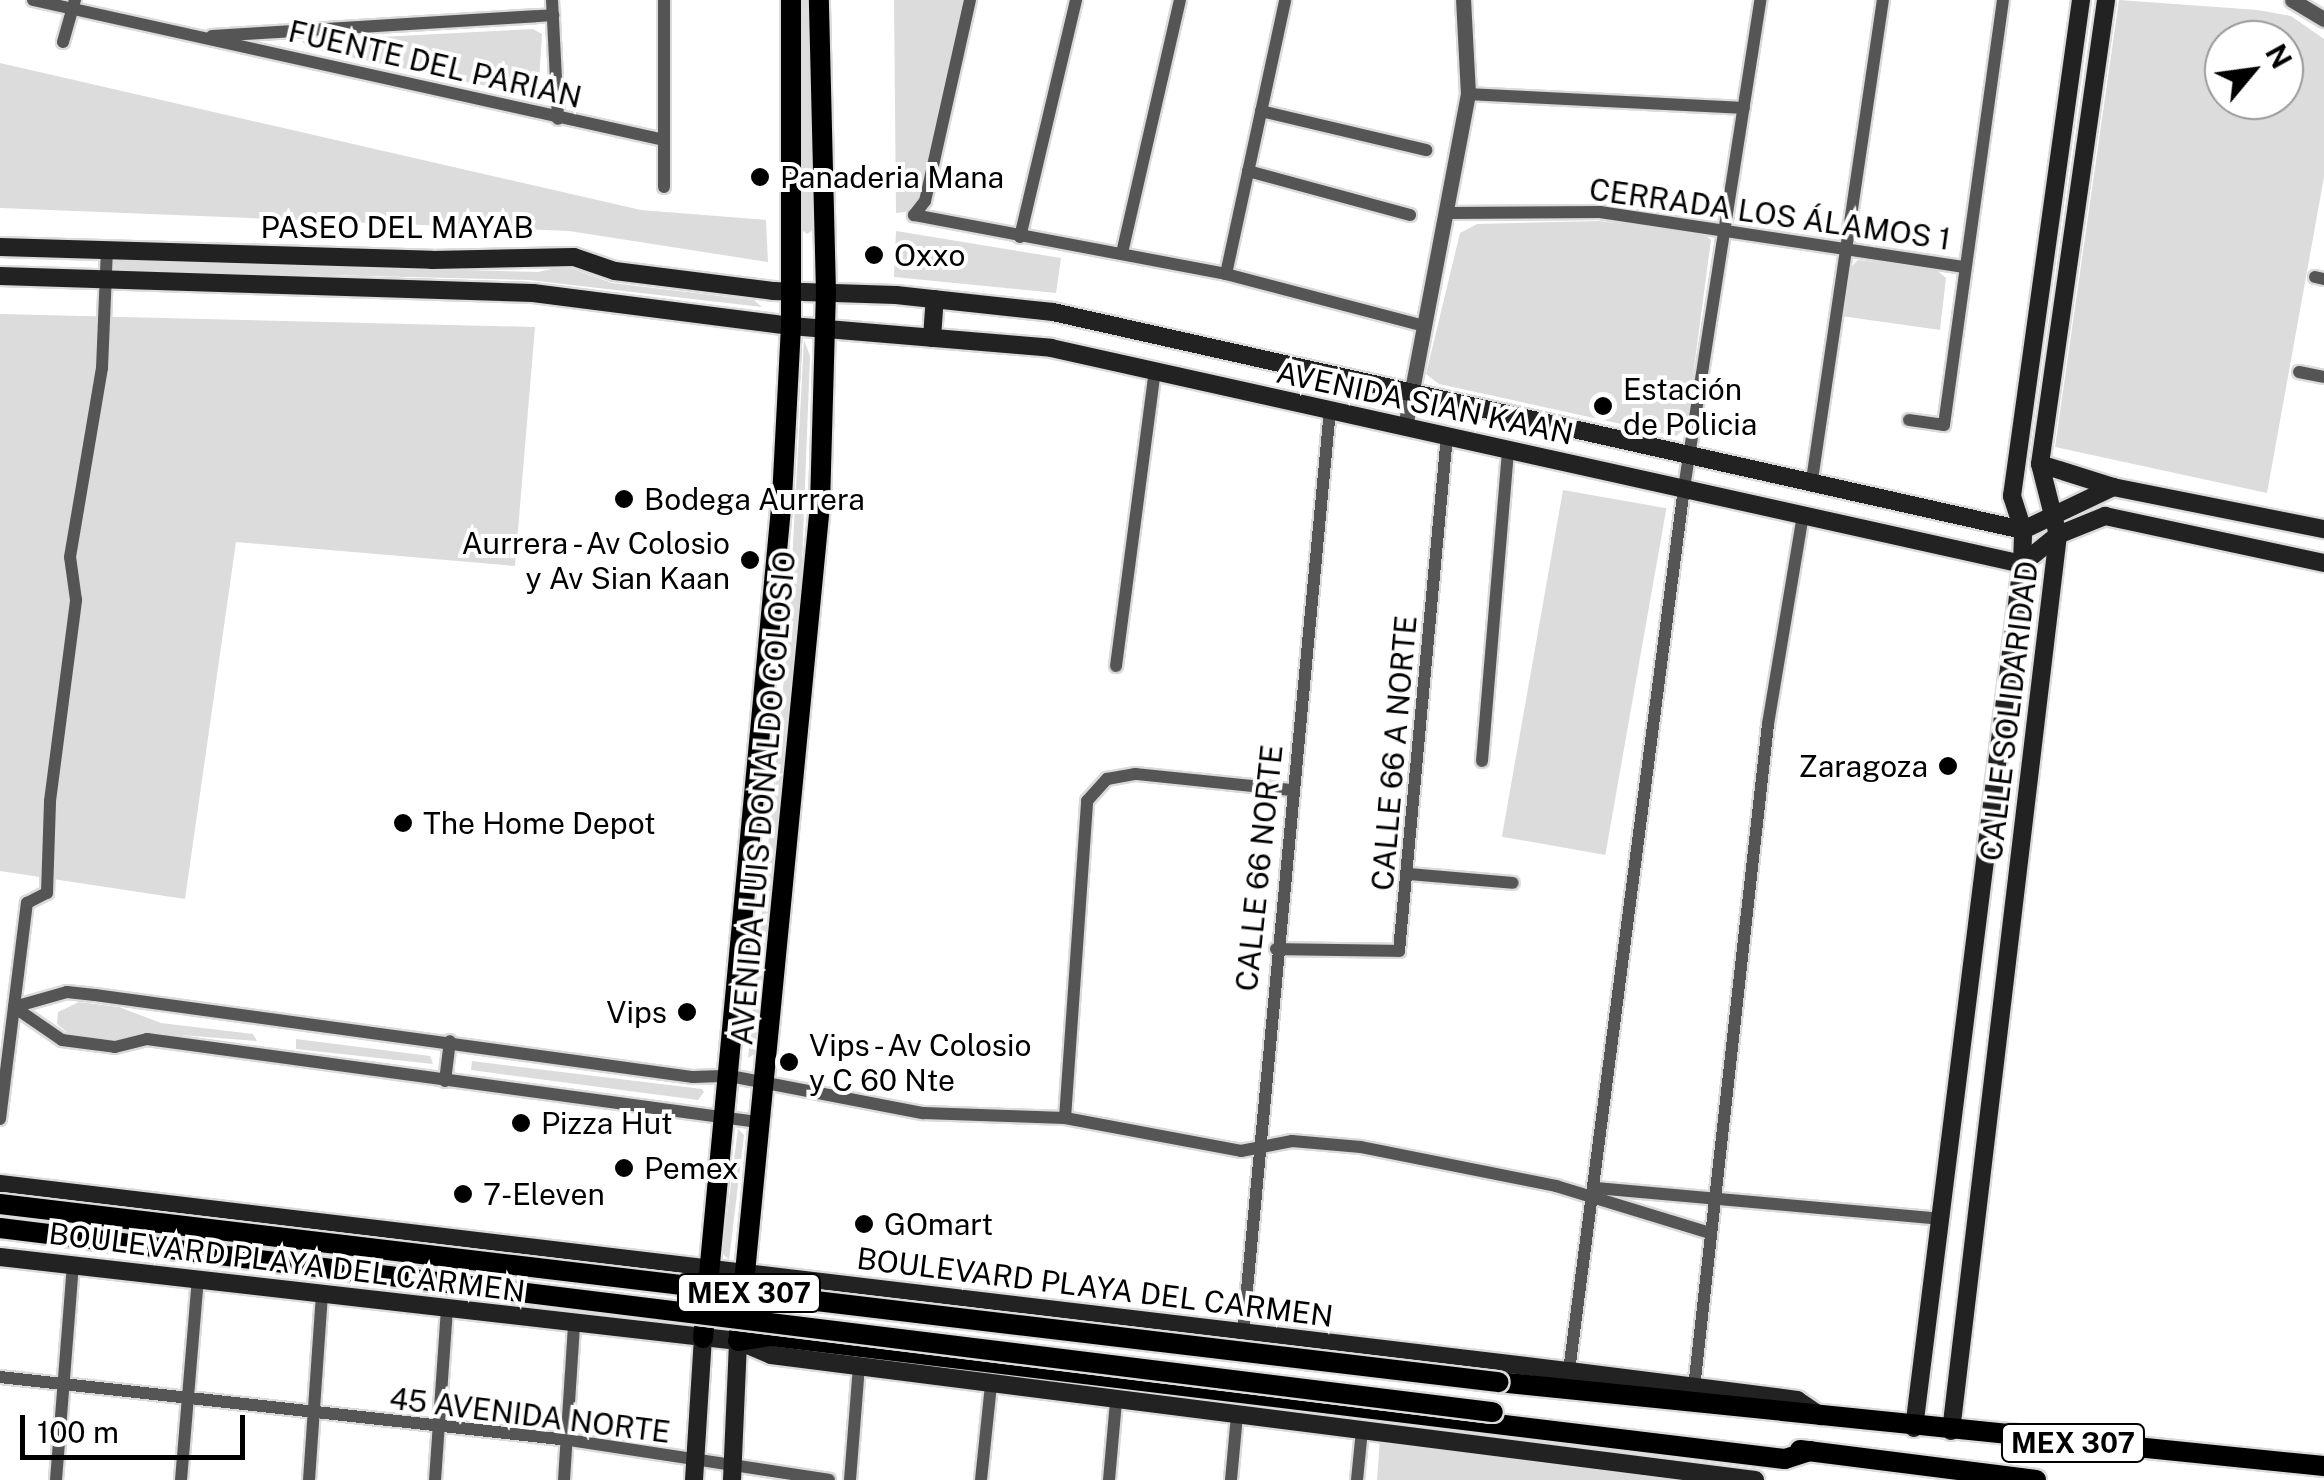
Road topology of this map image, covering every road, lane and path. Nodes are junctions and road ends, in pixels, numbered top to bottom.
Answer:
1 (33, 0) edge
2 (664, 0) edge
3 (791, 0) edge
4 (819, 0) edge
5 (970, 0) edge
6 (1076, 0) edge
7 (1180, 0) edge
8 (1285, 0) edge
9 (1463, 0) edge
10 (1760, 0) edge
11 (1884, 0) edge
12 (2003, 0) edge
13 (2080, 0) edge
14 (2106, 0) edge
15 (2292, 0) edge
16 (73, 5) edge
17 (552, 7) edge
18 (2324, 19) edge
19 (195, 38) junction
20 (63, 42) dead end
21 (1468, 94) junction
22 (1744, 108) junction
23 (1261, 111) junction
24 (558, 119) junction
25 (664, 140) junction
26 (1426, 150) dead end
27 (1248, 171) junction
28 (664, 187) dead end
29 (1448, 213) junction
30 (1410, 216) dead end
31 (1726, 228) junction
32 (1020, 238) junction
33 (0, 247) edge
34 (1844, 248) junction
35 (107, 250) junction
36 (1122, 253) junction
37 (1964, 267) junction
38 (1226, 274) junction
39 (0, 276) edge
40 (106, 279) junction
41 (789, 292) junction
42 (826, 293) junction
43 (934, 299) junction
44 (791, 326) junction
45 (1424, 326) junction
46 (824, 328) junction
47 (932, 338) junction
48 (1155, 371) junction
49 (2299, 372) dead end
50 (2324, 377) edge
51 (1411, 391) junction
52 (1330, 410) junction
53 (1909, 420) dead end
54 (1404, 427) junction
55 (1446, 436) junction
56 (1508, 450) junction
57 (1689, 452) junction
58 (2040, 464) junction
59 (1812, 480) junction
60 (2112, 487) junction
61 (1684, 488) junction
62 (2052, 513) junction
63 (1803, 515) junction
64 (2324, 529) edge
65 (2023, 530) junction
66 (2058, 534) junction
67 (2324, 563) edge
68 (2022, 564) junction
69 (1116, 666) dead end
70 (1482, 760) dead end
71 (1292, 790) junction
72 (1409, 874) junction
73 (1513, 883) dead end
74 (1276, 949) junction
75 (14, 1007) junction
76 (450, 1041) junction
77 (730, 1076) junction
78 (445, 1081) junction
79 (765, 1084) junction
80 (725, 1116) junction
81 (1066, 1118) junction
82 (0, 1119) edge
83 (758, 1122) junction
84 (1257, 1146) junction
85 (0, 1184) edge
86 (1595, 1193) junction
87 (1714, 1194) junction
88 (0, 1195) edge
89 (0, 1204) edge
90 (100, 1216) junction
91 (1940, 1219) junction
92 (1976, 1226) junction
93 (0, 1228) edge
94 (1710, 1233) junction
95 (0, 1238) edge
96 (120, 1242) junction
97 (576, 1254) junction
98 (0, 1257) edge
99 (1934, 1263) junction
100 (74, 1265) junction
101 (1970, 1269) junction
102 (709, 1270) junction
103 (744, 1274) junction
104 (198, 1278) junction
105 (860, 1288) junction
106 (322, 1294) junction
107 (447, 1309) junction
108 (574, 1324) junction
109 (1243, 1332) junction
110 (703, 1338) junction
111 (738, 1341) junction
112 (862, 1357) junction
113 (1569, 1370) junction
114 (0, 1377) edge
115 (65, 1385) junction
116 (991, 1385) junction
117 (1694, 1388) junction
118 (190, 1400) junction
119 (1116, 1401) junction
120 (1237, 1415) junction
121 (316, 1416) junction
122 (1822, 1417) junction
123 (440, 1427) junction
124 (1914, 1428) junction
125 (1362, 1430) junction
126 (1951, 1432) junction
127 (569, 1440) junction
128 (1810, 1451) junction
129 (2324, 1466) edge
130 (695, 1470) edge
131 (732, 1474) edge
132 (1734, 1479) edge
133 (56, 1480) edge
134 (181, 1480) edge
135 (309, 1480) edge
136 (436, 1480) edge
137 (564, 1480) edge
138 (829, 1480) edge
139 (850, 1480) edge
140 (982, 1480) edge
141 (1108, 1480) edge
142 (1231, 1480) edge
143 (1357, 1480) edge
144 (1756, 1480) edge
145 (2036, 1480) edge

1 - 16 street, FUENTE DEL PARIAN
2 - 25 street
3 - 41 main road, AVENIDA LUIS DONALDO COLOSIO
4 - 42 main road, AVENIDA LUIS DONALDO COLOSIO
5 - 32 street
6 - 32 street
7 - 36 street
8 - 23 street
9 - 21 street
10 - 22 street
11 - 34 street
12 - 37 street
13 - 65 main road, CALLE SOLIDARIDAD
14 - 58 main road, CALLE SOLIDARIDAD
15 - 18 street
16 - 19 street, FUENTE DEL PARIAN
16 - 20 street
17 - 19 street, FUENTE DEL PARIAN
17 - 24 street
19 - 24 street, FUENTE DEL PARIAN
21 - 22 street
21 - 29 street
22 - 31 street
23 - 26 street
23 - 27 street
24 - 25 street, FUENTE DEL PARIAN
25 - 28 street
27 - 30 street
27 - 38 street
29 - 31 street, CERRADA LOS ÁLAMOS 1
29 - 45 street
31 - 34 street, CERRADA LOS ÁLAMOS 1
31 - 57 street
32 - 36 street
33 - 35 main road, PASEO DEL MAYAB
34 - 37 street, CERRADA LOS ÁLAMOS 1
34 - 59 street
35 - 40 street
35 - 41 main road, PASEO DEL MAYAB
36 - 38 street
37 - 53 street
38 - 45 street
39 - 40 main road, PASEO DEL MAYAB
40 - 44 main road, PASEO DEL MAYAB
40 - 75 street
41 - 42 main road, AVENIDA SIAN KAAN
41 - 44 main road, AVENIDA LUIS DONALDO COLOSIO
42 - 43 main road, AVENIDA SIAN KAAN
42 - 46 main road, AVENIDA LUIS DONALDO COLOSIO
43 - 47 main road
43 - 51 main road, AVENIDA SIAN KAAN
44 - 46 main road, AVENIDA SIAN KAAN
44 - 77 main road, AVENIDA LUIS DONALDO COLOSIO
45 - 51 street
46 - 47 main road, AVENIDA SIAN KAAN
46 - 79 main road, AVENIDA LUIS DONALDO COLOSIO
47 - 48 main road, AVENIDA SIAN KAAN
48 - 52 main road, AVENIDA SIAN KAAN
48 - 69 street
49 - 50 street
51 - 54 street
51 - 57 main road, AVENIDA SIAN KAAN
52 - 54 main road, AVENIDA SIAN KAAN
52 - 71 street, CALLE 66 NORTE
54 - 55 main road, AVENIDA SIAN KAAN
55 - 56 main road, AVENIDA SIAN KAAN
55 - 72 street, CALLE 66 A NORTE
56 - 61 main road, AVENIDA SIAN KAAN
56 - 70 street
57 - 59 main road, AVENIDA SIAN KAAN
57 - 61 street
58 - 60 main road
58 - 62 main road, CALLE SOLIDARIDAD
59 - 65 main road, AVENIDA SIAN KAAN
60 - 62 main road
60 - 64 main road
61 - 63 main road, AVENIDA SIAN KAAN
61 - 86 street
62 - 65 main road
62 - 66 main road, CALLE SOLIDARIDAD
63 - 68 main road, AVENIDA SIAN KAAN
63 - 87 street
65 - 68 main road, CALLE SOLIDARIDAD
66 - 67 main road
66 - 68 main road
66 - 92 main road, CALLE SOLIDARIDAD
68 - 91 main road, CALLE SOLIDARIDAD
71 - 74 street, CALLE 66 NORTE
71 - 81 street
72 - 73 street
72 - 74 street, CALLE 66 A NORTE
74 - 84 street, CALLE 66 NORTE
75 - 76 street
75 - 78 street
75 - 82 street
76 - 77 street
76 - 78 street
77 - 79 street
77 - 80 main road, AVENIDA LUIS DONALDO COLOSIO
78 - 80 street
79 - 81 street
79 - 83 main road, AVENIDA LUIS DONALDO COLOSIO
80 - 83 street
80 - 102 main road, AVENIDA LUIS DONALDO COLOSIO
81 - 84 street
83 - 103 main road, AVENIDA LUIS DONALDO COLOSIO
84 - 86 street
84 - 109 street, CALLE 66 NORTE
85 - 97 main road, BOULEVARD PLAYA DEL CARMEN
86 - 87 street
86 - 94 street
86 - 113 street
87 - 91 street
87 - 94 street
88 - 90 main road, bridge
89 - 90 main road, MEX 307, bridge
90 - 122 main road, MEX 307, bridge
91 - 92 main road
91 - 99 main road, CALLE SOLIDARIDAD
92 - 101 main road, CALLE SOLIDARIDAD
93 - 96 main road, MEX 307, bridge
94 - 117 street
95 - 96 main road, bridge
96 - 128 main road, MEX 307, bridge
97 - 102 main road, BOULEVARD PLAYA DEL CARMEN
97 - 108 main road
98 - 100 main road, BOULEVARD PLAYA DEL CARMEN
99 - 101 main road
99 - 124 main road, CALLE SOLIDARIDAD
100 - 104 main road, BOULEVARD PLAYA DEL CARMEN
100 - 115 street
101 - 126 main road, CALLE SOLIDARIDAD
102 - 103 main road, BOULEVARD PLAYA DEL CARMEN
102 - 110 main road, AVENIDA LUIS DONALDO COLOSIO
103 - 105 main road, BOULEVARD PLAYA DEL CARMEN
103 - 111 main road, AVENIDA LUIS DONALDO COLOSIO
104 - 106 main road, BOULEVARD PLAYA DEL CARMEN
104 - 118 street
105 - 109 main road, BOULEVARD PLAYA DEL CARMEN
105 - 112 main road
106 - 107 main road, BOULEVARD PLAYA DEL CARMEN
106 - 121 street
107 - 108 main road, BOULEVARD PLAYA DEL CARMEN
107 - 123 street
108 - 110 main road, BOULEVARD PLAYA DEL CARMEN
108 - 127 street
109 - 113 main road, BOULEVARD PLAYA DEL CARMEN
110 - 111 main road, BOULEVARD PLAYA DEL CARMEN
110 - 130 main road, AVENIDA LUIS DONALDO COLOSIO
111 - 112 main road
111 - 131 main road, AVENIDA LUIS DONALDO COLOSIO
112 - 116 main road
112 - 128 main road
112 - 139 street
113 - 117 main road, BOULEVARD PLAYA DEL CARMEN
114 - 115 street, 45 AVENIDA NORTE
115 - 118 street, 45 AVENIDA NORTE
115 - 133 street
116 - 119 main road
116 - 140 street
117 - 122 main road, BOULEVARD PLAYA DEL CARMEN
118 - 121 street, 45 AVENIDA NORTE
118 - 134 street
119 - 120 main road
119 - 141 street
120 - 125 main road
120 - 142 street
121 - 123 street, 45 AVENIDA NORTE
121 - 135 street
122 - 124 main road, MEX 307
123 - 127 street, 45 AVENIDA NORTE
123 - 136 street
124 - 126 main road, MEX 307
125 - 132 main road
125 - 143 street
126 - 129 main road, MEX 307
127 - 130 street, 45 AVENIDA NORTE
127 - 137 street
128 - 145 main road, MEX 307
130 - 131 street, 45 AVENIDA NORTE
131 - 138 street, 45 AVENIDA NORTE
132 - 144 main road

